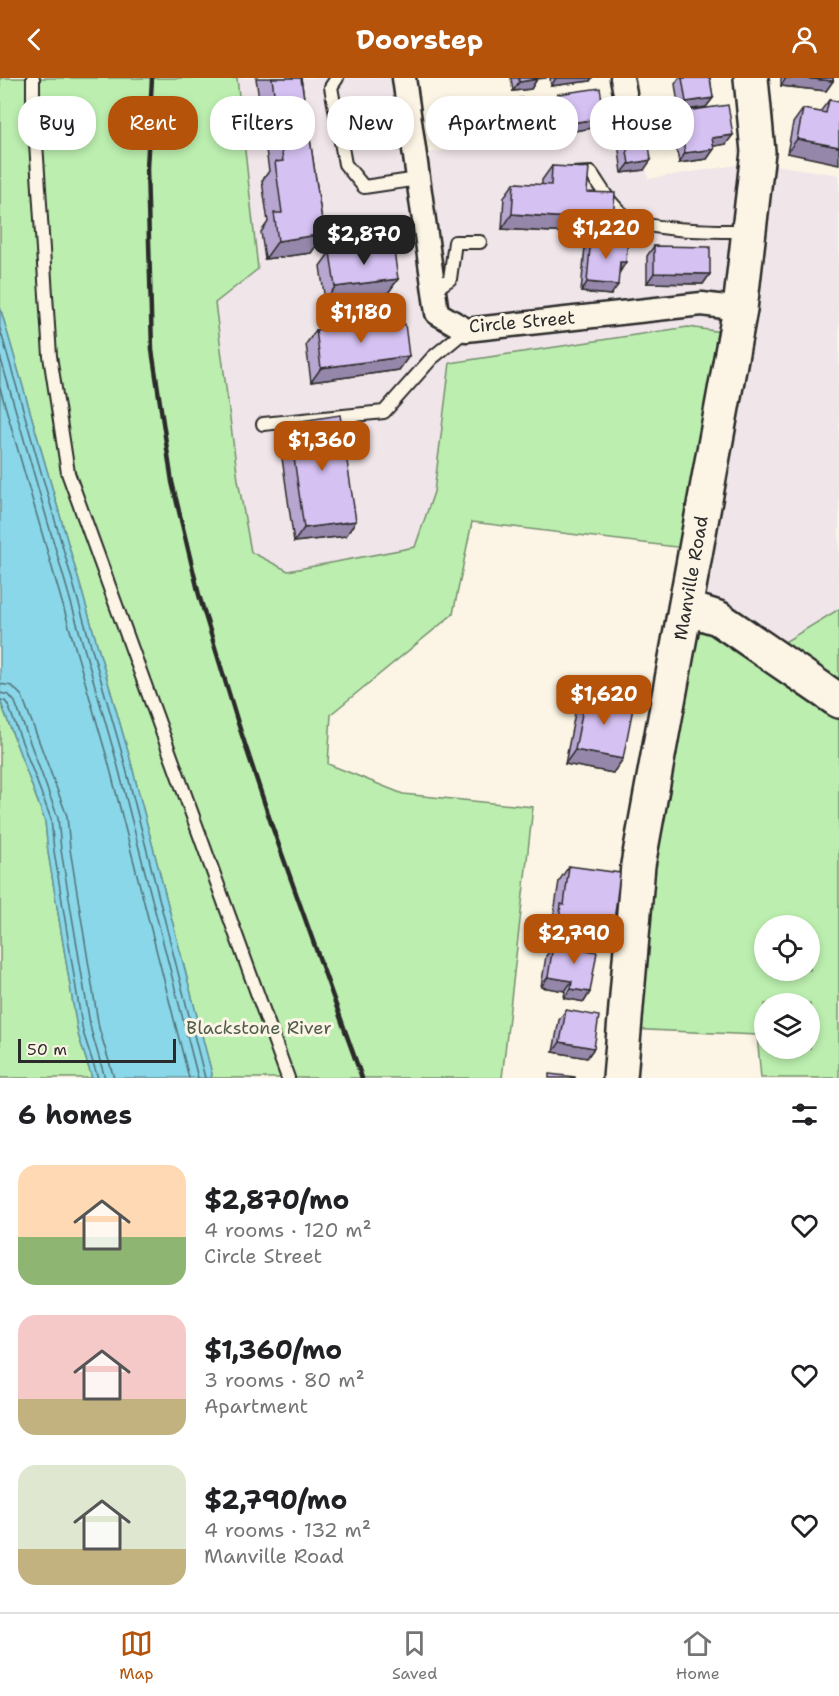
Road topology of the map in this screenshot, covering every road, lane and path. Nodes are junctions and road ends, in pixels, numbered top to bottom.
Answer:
1 (33, 78) edge
2 (336, 78) edge
3 (404, 78) edge
4 (750, 78) edge
5 (556, 174) edge
6 (418, 179) junction
7 (749, 231) junction
8 (480, 242) dead end
9 (434, 290) junction
10 (740, 309) junction
11 (466, 330) junction
12 (263, 424) dead end
13 (686, 608) junction
14 (839, 700) edge
15 (288, 1078) edge
16 (620, 1078) edge

1 - 15 lane
2 - 6 lane
3 - 6 street, Circle Street
4 - 7 main road, Manville Road
5 - 7 lane
6 - 9 street, Circle Street
7 - 10 main road, Manville Road
8 - 9 lane
9 - 11 street, Circle Street
10 - 11 street, Circle Street
10 - 13 main road, Manville Road
11 - 12 lane
13 - 14 main road
13 - 16 main road, Manville Road

